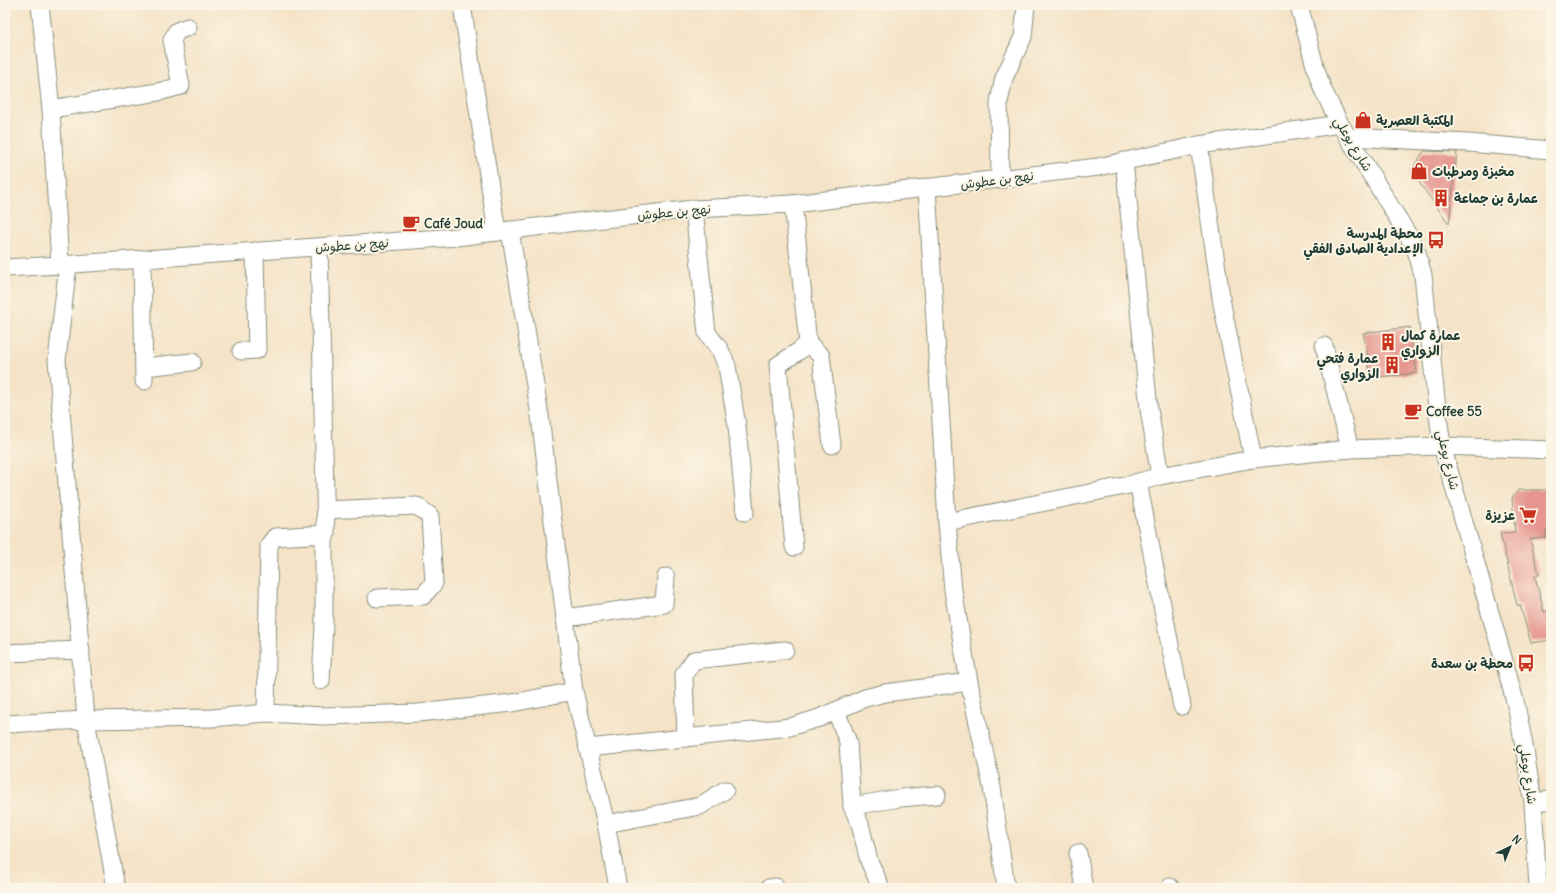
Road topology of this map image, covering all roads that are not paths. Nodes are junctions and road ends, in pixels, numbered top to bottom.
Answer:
1 (40, 5) edge
2 (462, 5) edge
3 (1026, 5) edge
4 (1299, 5) edge
5 (188, 27) dead end
6 (51, 108) junction
7 (1344, 130) junction
8 (1198, 145) junction
9 (1551, 150) edge
10 (1124, 161) junction
11 (1000, 180) junction
12 (927, 187) junction
13 (793, 204) junction
14 (694, 209) junction
15 (504, 231) junction
16 (319, 247) junction
17 (255, 251) junction
18 (142, 259) junction
19 (64, 265) junction
20 (5, 268) edge
21 (808, 344) junction
22 (1324, 346) dead end
23 (241, 351) dead end
24 (192, 362) dead end
25 (832, 445) dead end
26 (1442, 446) junction
27 (1350, 449) junction
28 (1551, 450) edge
29 (1253, 459) junction
30 (1160, 476) junction
31 (1138, 482) junction
32 (325, 510) junction
33 (745, 512) dead end
34 (947, 522) junction
35 (326, 534) junction
36 (794, 547) dead end
37 (666, 577) dead end
38 (377, 598) dead end
39 (565, 618) junction
40 (81, 650) junction
41 (785, 650) dead end
42 (5, 653) edge
43 (321, 681) dead end
44 (969, 682) junction
45 (574, 691) junction
46 (1182, 706) dead end
47 (836, 711) junction
48 (266, 713) junction
49 (86, 720) junction
50 (5, 724) edge
51 (686, 738) junction
52 (588, 748) junction
53 (725, 790) dead end
54 (938, 795) dead end
55 (1551, 800) edge
56 (1533, 802) junction
57 (852, 806) junction
58 (606, 824) junction
59 (1078, 853) dead end
60 (879, 883) dead end
61 (116, 888) edge
62 (618, 888) edge
63 (1006, 888) edge
64 (1084, 888) edge
65 (1538, 888) edge

1 - 6 street
2 - 15 street
3 - 11 street
4 - 7 street, شارع بوعلي
5 - 6 street
6 - 19 street
7 - 8 street, نهج بن عطوش
7 - 9 street, نهج بن عطوش
7 - 26 street, شارع بوعلي
8 - 10 street, نهج بن عطوش
8 - 29 street
10 - 11 street, نهج بن عطوش
10 - 30 street
11 - 12 street, نهج بن عطوش
12 - 13 street, نهج بن عطوش
12 - 34 street
13 - 14 street, نهج بن عطوش
13 - 21 street
14 - 15 street, نهج بن عطوش
14 - 33 street
15 - 16 street, نهج بن عطوش
15 - 39 street
16 - 17 street, نهج بن عطوش
16 - 32 street
17 - 18 street, نهج بن عطوش
17 - 23 street
18 - 19 street, نهج بن عطوش
18 - 24 street
19 - 20 street, نهج بن عطوش
19 - 40 street
21 - 25 street
21 - 36 street
22 - 27 street
26 - 27 street
26 - 28 street
26 - 56 street, شارع بوعلي
27 - 29 street
29 - 30 street
30 - 31 street
31 - 34 street
31 - 46 street
32 - 35 street
32 - 38 street
34 - 44 street
35 - 43 street
35 - 48 street
37 - 39 street
39 - 45 street
40 - 42 street
40 - 49 street
41 - 51 street
44 - 47 street
44 - 63 street
45 - 48 street
45 - 52 street
47 - 51 street
47 - 57 street
48 - 49 street
49 - 50 street
49 - 61 street
51 - 52 street
52 - 58 street
53 - 58 street
54 - 57 street
55 - 56 street
56 - 65 street, شارع بوعلي
57 - 60 street
58 - 62 street
59 - 64 street

